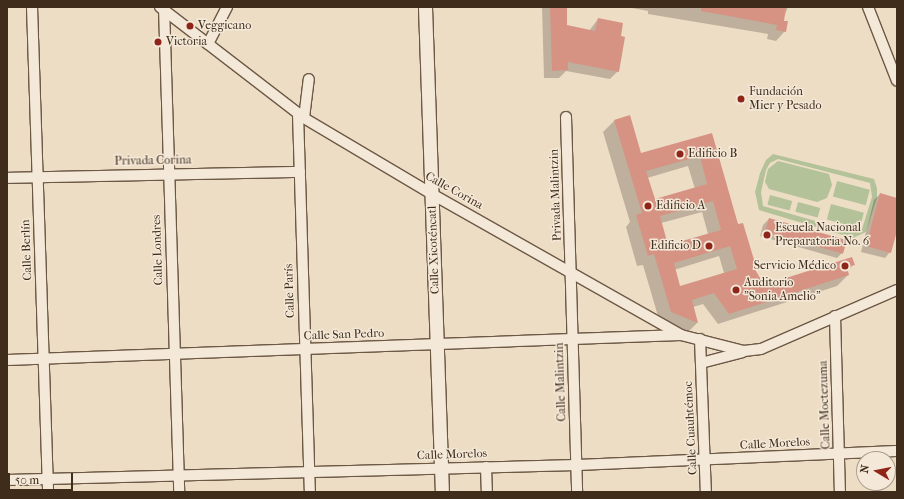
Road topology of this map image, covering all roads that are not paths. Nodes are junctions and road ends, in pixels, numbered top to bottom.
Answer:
1 (32, 7) edge
2 (227, 7) edge
3 (425, 7) edge
4 (868, 7) edge
5 (163, 8) edge
6 (210, 40) junction
7 (309, 79) dead end
8 (897, 81) edge
9 (301, 116) junction
10 (566, 117) dead end
11 (300, 172) junction
12 (169, 174) junction
13 (37, 177) junction
14 (7, 178) edge
15 (432, 194) junction
16 (572, 271) junction
17 (897, 290) edge
18 (835, 316) junction
19 (681, 334) junction
20 (573, 339) junction
21 (700, 339) junction
22 (437, 345) junction
23 (305, 349) junction
24 (744, 351) junction
25 (174, 355) junction
26 (44, 358) junction
27 (7, 360) edge
28 (701, 363) junction
29 (897, 451) edge
30 (839, 453) junction
31 (705, 460) junction
32 (577, 465) junction
33 (486, 467) junction
34 (442, 468) junction
35 (309, 472) junction
36 (179, 474) junction
37 (48, 478) junction
38 (7, 480) edge
39 (48, 492) edge
40 (180, 492) edge
41 (310, 492) edge
42 (442, 492) edge
43 (487, 492) edge
44 (577, 492) edge
45 (706, 492) edge
46 (840, 492) edge

1 - 13 street, Calle Berlín
2 - 6 street
3 - 15 street, Calle Xicoténcatl
4 - 8 street
5 - 6 street, Calle Corina
5 - 12 street, Calle Londres
6 - 9 street, Calle Corina
7 - 9 street, Calle París
9 - 11 street, Calle París
9 - 15 street, Calle Corina
10 - 16 street, Privada Malintzin
11 - 12 street, Privada Corina
11 - 23 street, Calle París
12 - 13 street, Privada Corina
12 - 25 street, Calle Londres
13 - 14 street, Privada Corina
13 - 26 street, Calle Berlín
15 - 16 street, Calle Corina
15 - 22 street, Calle Xicoténcatl
16 - 19 street, Calle Corina
16 - 20 street, Calle Malintzin
17 - 18 street
18 - 24 street
18 - 30 street, Calle Moctezuma
19 - 20 street, Calle San Pedro
19 - 21 street, Calle Corina
20 - 22 street, Calle San Pedro
20 - 32 street, Calle Malintzin
21 - 24 street
21 - 28 street, Calle Cuauhtémoc
22 - 23 street, Calle San Pedro
22 - 34 street, Calle Xicoténcatl
23 - 25 street, Calle San Pedro
23 - 35 street, Calle París
24 - 28 street
25 - 26 street, Calle San Pedro
25 - 36 street, Calle Londres
26 - 27 street, Calle San Pedro
26 - 37 street, Calle Berlín
28 - 31 street, Calle Cuauhtémoc
29 - 30 street, Calle Morelos
30 - 31 street, Calle Morelos
30 - 46 street, Calle Moctezuma
31 - 32 street, Calle Morelos
31 - 45 street, Calle Cuauhtémoc
32 - 33 street, Calle Morelos
32 - 44 street, Calle Malintzin
33 - 34 street, Calle Morelos
33 - 43 street
34 - 35 street, Calle Morelos
34 - 42 street, Calle Xicoténcatl
35 - 36 street, Calle Morelos
35 - 41 street, Calle París
36 - 37 street, Calle Morelos
36 - 40 street, Calle Londres
37 - 38 street, Calle Morelos
37 - 39 street, Calle Berlín

